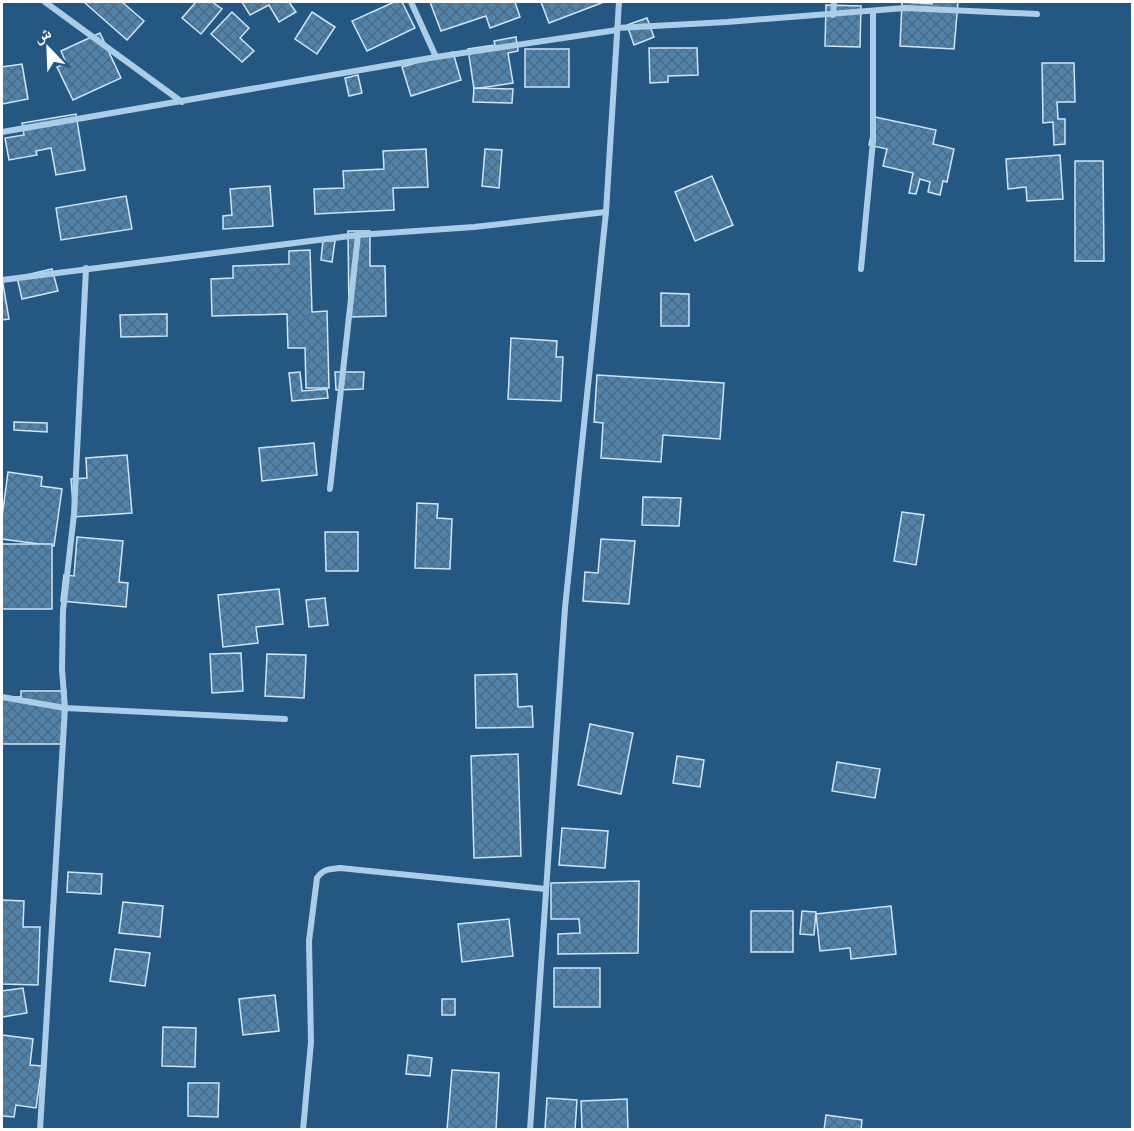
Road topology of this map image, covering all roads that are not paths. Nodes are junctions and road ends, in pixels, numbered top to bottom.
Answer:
1 (45, 2) edge
2 (411, 2) edge
3 (619, 2) edge
4 (834, 2) edge
5 (873, 11) junction
6 (1037, 14) dead end
7 (833, 15) junction
8 (617, 29) junction
9 (436, 57) junction
10 (182, 102) junction
11 (2, 132) edge
12 (606, 212) junction
13 (358, 235) junction
14 (86, 268) junction
15 (861, 269) dead end
16 (2, 280) edge
17 (330, 489) dead end
18 (2, 697) edge
19 (65, 708) junction
20 (285, 719) dead end
21 (546, 889) junction
22 (40, 1130) edge
23 (303, 1130) edge
24 (530, 1130) edge

1 - 10 street
2 - 9 street
3 - 8 street
4 - 7 street
5 - 6 street
5 - 7 street
5 - 15 street
7 - 8 street
8 - 9 street
8 - 12 street
9 - 10 street
10 - 11 street
12 - 13 street
12 - 21 street
13 - 14 street
13 - 17 street
14 - 16 street
14 - 19 street
18 - 19 street
19 - 20 street
19 - 22 street
21 - 23 street
21 - 24 street

